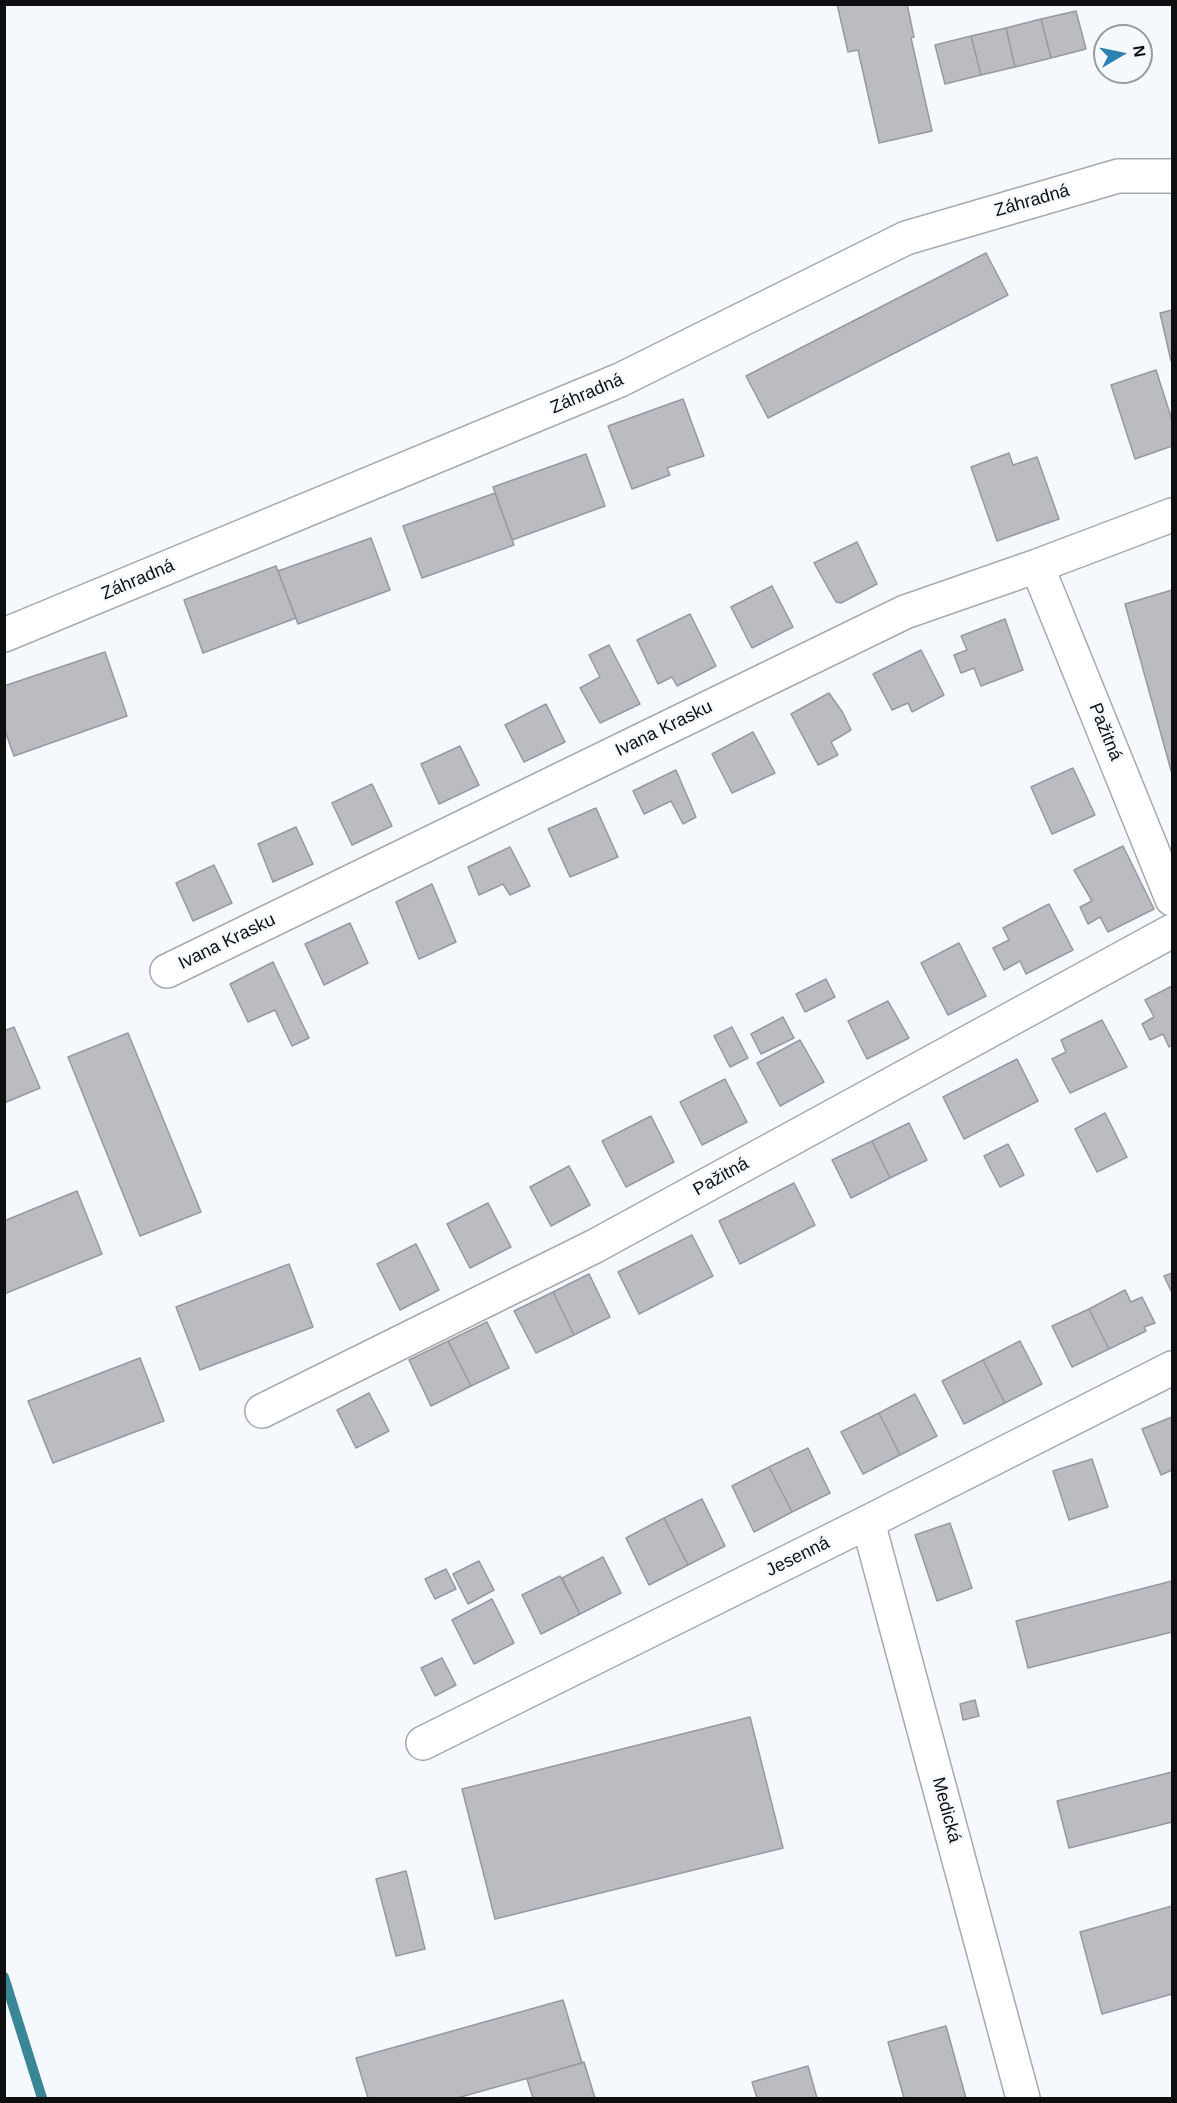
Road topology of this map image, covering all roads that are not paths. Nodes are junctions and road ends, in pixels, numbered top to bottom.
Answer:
1 (1173, 176) edge
2 (1173, 516) edge
3 (1037, 566) junction
4 (4, 636) edge
5 (1173, 899) edge
6 (1173, 931) edge
7 (167, 971) dead end
8 (1173, 1368) edge
9 (262, 1411) dead end
10 (868, 1522) junction
11 (423, 1743) dead end
12 (1023, 2098) edge

1 - 4 street, Záhradná
2 - 3 street, Ivana Krasku
3 - 5 street, Pažitná
3 - 7 street, Ivana Krasku
6 - 9 street, Pažitná
8 - 10 street, Jesenná
10 - 11 street, Jesenná
10 - 12 street, Medická

